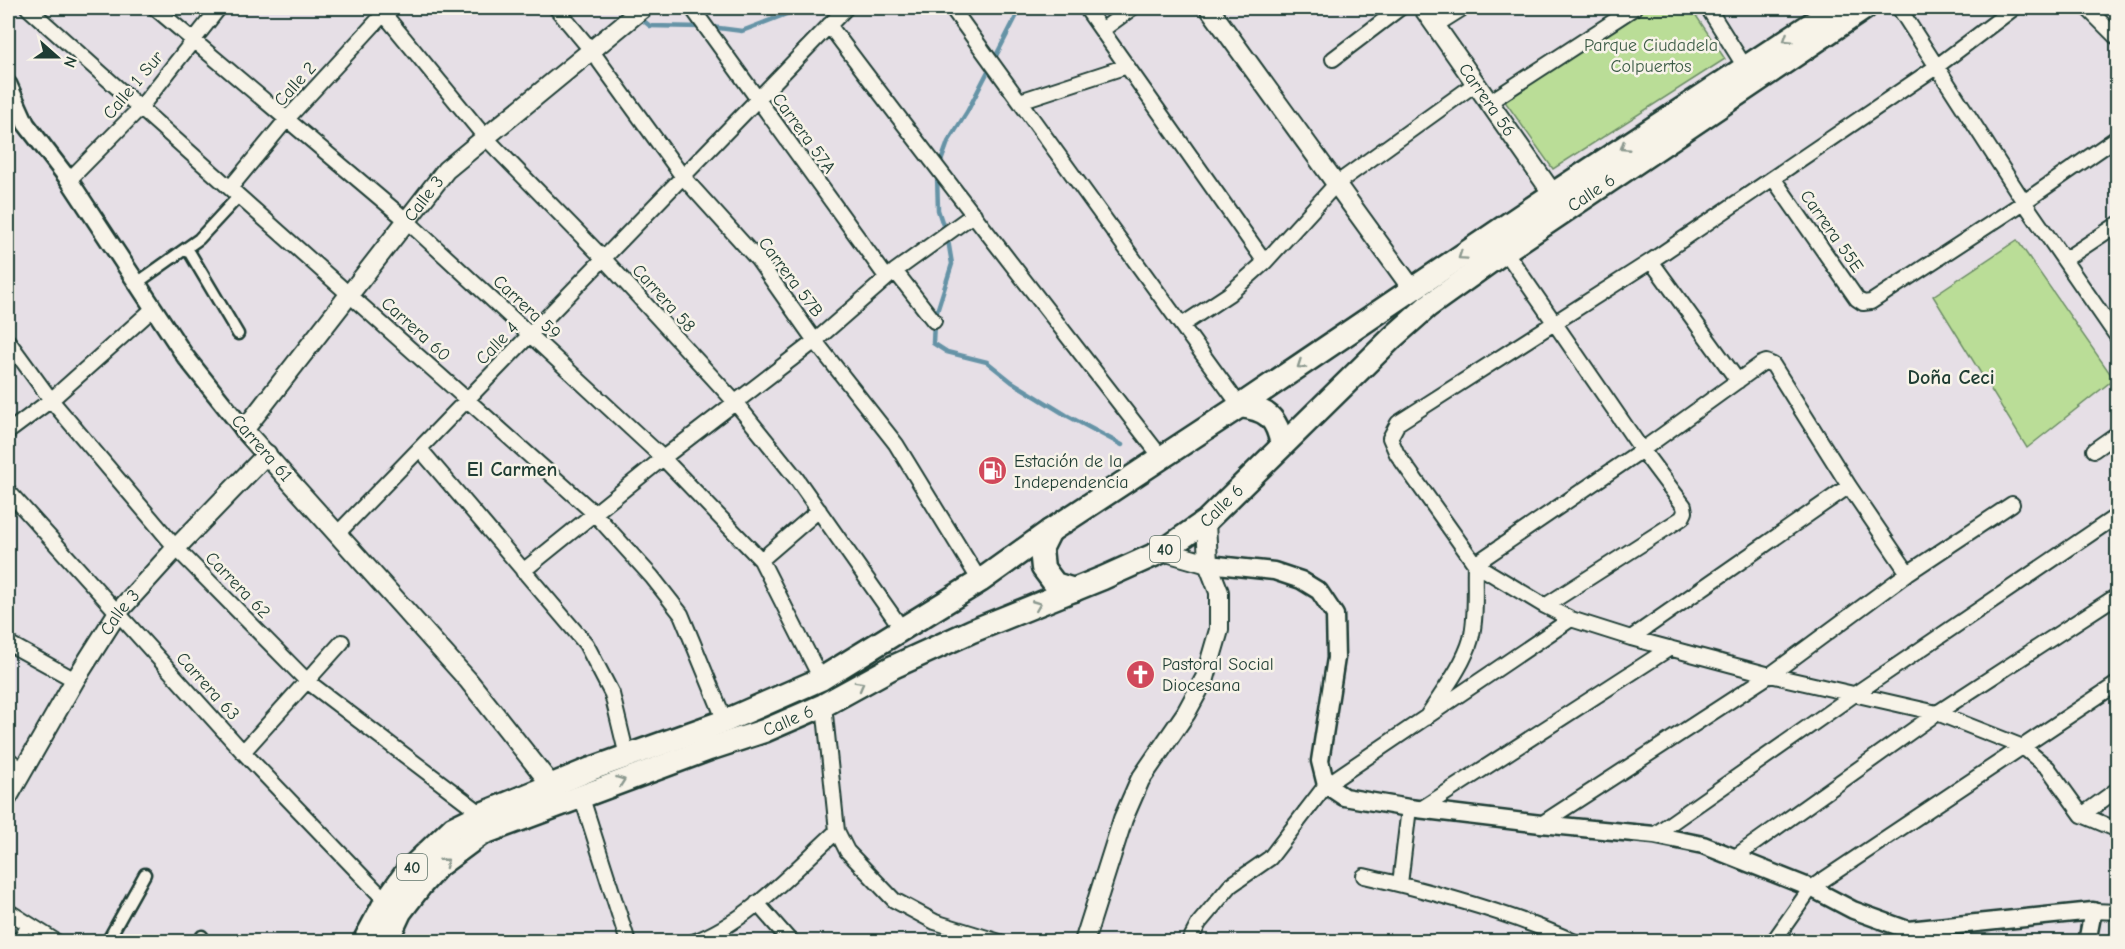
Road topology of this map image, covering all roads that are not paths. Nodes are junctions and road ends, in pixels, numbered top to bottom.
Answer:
1 (28, 8) edge
2 (155, 8) edge
3 (219, 8) edge
4 (556, 8) edge
5 (643, 8) edge
6 (692, 8) edge
7 (846, 8) edge
8 (952, 8) edge
9 (1086, 8) edge
10 (1132, 8) edge
11 (1209, 8) edge
12 (1400, 8) edge
13 (1423, 8) edge
14 (1463, 8) edge
15 (1634, 8) edge
16 (1707, 8) edge
17 (1865, 8) edge
18 (1899, 8) edge
19 (2014, 8) edge
20 (2087, 8) edge
21 (384, 9) edge
22 (1832, 9) edge
23 (829, 25) junction
24 (1436, 25) junction
25 (1102, 30) junction
26 (2118, 39) edge
27 (194, 40) junction
28 (591, 50) junction
29 (1333, 59) dead end
30 (1127, 66) junction
31 (1744, 67) junction
32 (1936, 68) junction
33 (8, 84) edge
34 (1475, 84) junction
35 (757, 100) junction
36 (1020, 101) junction
37 (1488, 103) junction
38 (140, 108) junction
39 (287, 119) junction
40 (485, 137) junction
41 (2118, 137) edge
42 (683, 177) junction
43 (1773, 178) junction
44 (69, 180) junction
45 (1336, 184) junction
46 (235, 192) junction
47 (1553, 194) junction
48 (2024, 202) junction
49 (974, 214) junction
50 (406, 220) junction
51 (2118, 224) edge
52 (187, 248) junction
53 (1505, 251) junction
54 (604, 259) junction
55 (2064, 260) junction
56 (1651, 261) junction
57 (1264, 262) junction
58 (891, 275) junction
59 (137, 283) junction
60 (1413, 290) junction
61 (349, 294) junction
62 (154, 308) junction
63 (2112, 320) edge
64 (934, 321) dead end
65 (1554, 323) junction
66 (1182, 325) junction
67 (238, 334) dead end
68 (531, 334) junction
69 (2118, 338) edge
70 (8, 341) edge
71 (815, 341) junction
72 (1738, 381) junction
73 (51, 399) junction
74 (468, 399) junction
75 (735, 402) junction
76 (1240, 406) junction
77 (244, 430) junction
78 (8, 432) edge
79 (2118, 434) edge
80 (1282, 445) junction
81 (420, 449) junction
82 (1642, 450) junction
83 (2094, 450) dead end
84 (267, 454) junction
85 (1161, 457) junction
86 (663, 458) junction
87 (1850, 486) junction
88 (8, 491) edge
89 (2012, 504) dead end
90 (819, 510) junction
91 (594, 513) junction
92 (2118, 514) edge
93 (1206, 521) junction
94 (1050, 531) junction
95 (338, 534) junction
96 (176, 548) junction
97 (1163, 550) junction
98 (761, 560) junction
99 (1208, 564) junction
100 (1475, 564) junction
101 (523, 571) junction
102 (1908, 573) junction
103 (980, 581) junction
104 (1074, 590) junction
105 (2118, 595) edge
106 (1545, 606) junction
107 (118, 612) junction
108 (1571, 618) junction
109 (902, 629) junction
110 (1631, 638) junction
111 (342, 642) dead end
112 (8, 644) edge
113 (1670, 648) junction
114 (1770, 675) junction
115 (820, 679) junction
116 (75, 680) junction
117 (307, 681) junction
118 (2118, 683) edge
119 (1856, 694) junction
120 (824, 705) junction
121 (1937, 713) junction
122 (1426, 718) junction
123 (725, 721) junction
124 (2023, 747) junction
125 (243, 752) junction
126 (627, 756) junction
127 (8, 759) edge
128 (23, 771) junction
129 (1326, 785) junction
130 (552, 786) junction
131 (2118, 789) edge
132 (581, 795) junction
133 (8, 797) edge
134 (1415, 808) junction
135 (482, 814) junction
136 (2082, 815) junction
137 (1540, 824) junction
138 (2118, 830) edge
139 (837, 831) junction
140 (1654, 835) junction
141 (1735, 857) junction
142 (145, 874) dead end
143 (1364, 876) dead end
144 (1400, 884) junction
145 (1811, 888) junction
146 (386, 901) junction
147 (757, 903) junction
148 (8, 911) edge
149 (2093, 911) junction
150 (2118, 912) edge
151 (28, 923) junction
152 (1906, 936) edge
153 (714, 938) edge
154 (17, 942) edge
155 (57, 942) edge
156 (107, 942) edge
157 (364, 942) edge
158 (386, 942) edge
159 (628, 942) edge
160 (693, 942) edge
161 (791, 942) edge
162 (1000, 942) edge
163 (1084, 942) edge
164 (1189, 942) edge
165 (1575, 942) edge
166 (1773, 942) edge
167 (2087, 942) edge

1 - 38 street, Carrera 60
2 - 27 street, Carrera 59
3 - 27 street, Calle 1 Sur
4 - 28 street, Carrera 57B
5 - 28 main road, Calle 3
6 - 35 street, Carrera 57A
7 - 23 street, Calle 4
8 - 36 street
9 - 25 street
10 - 25 street
11 - 45 main road
12 - 29 street
13 - 24 main road, Carrera 56
14 - 24 street
15 - 37 street
16 - 31 street
17 - 53 highway, Calle 6 / 40
18 - 32 street
19 - 32 street
20 - 26 street
21 - 39 street, Calle 2
21 - 40 street, Carrera 58
22 -> 31 highway, Calle 6 / 40
23 - 35 street, Calle 4
23 - 49 street
24 - 34 main road, Carrera 56
25 - 30 street
27 - 38 street, Calle 1 Sur
27 - 39 street, Carrera 59
28 - 40 main road, Calle 3
28 - 42 street, Carrera 57B
30 - 36 street
30 - 57 street
31 -> 47 highway, Calle 6 / 40
32 - 43 street
32 - 48 street
33 - 44 street, Carrera 61
34 - 37 main road, Carrera 56
34 - 45 street
35 - 42 street, Calle 4
35 - 58 street, Carrera 57A
36 - 66 street
37 - 47 main road, Carrera 56
38 - 44 street, Calle 1 Sur
38 - 46 street, Carrera 60
39 - 46 street, Calle 2
39 - 50 street, Carrera 59
40 - 50 main road, Calle 3
40 - 54 street, Carrera 58
41 - 48 street
42 - 54 street, Calle 4
42 - 71 street, Carrera 57B
43 - 48 street, Carrera 55E
43 - 56 street
44 - 59 street, Carrera 61
45 - 57 street
45 - 60 main road
46 - 52 street, Calle 2
46 - 61 street, Carrera 60
47 -> 60 highway, Calle 6 / 40
48 - 55 street
49 - 58 street
49 - 85 street
50 - 61 main road, Calle 3
50 - 68 street, Carrera 59
51 - 55 street
52 - 59 street, Calle 2
52 - 67 street
53 - 65 street
53 - 80 highway, Calle 6 / 40
54 - 68 street, Calle 4
54 - 75 street, Carrera 58
55 - 63 street
56 - 65 street
56 - 72 street
57 - 66 street
58 - 64 street, Carrera 57A
58 - 71 street
59 - 62 street, Carrera 61
60 -> 76 highway, Calle 6 / 40
61 - 74 street, Carrera 60
61 - 77 main road, Calle 3
62 - 73 street
62 - 77 street, Carrera 61
63 - 69 street
65 - 82 street
65 - 100 street
66 - 76 street
68 - 74 street, Calle 4
68 - 86 street, Carrera 59
70 - 73 street, Carrera 62
71 - 75 street
71 - 103 street, Carrera 57B
72 - 82 street
72 - 87 street
73 - 78 street
73 - 96 street, Carrera 62
74 - 81 street, Calle 4
74 - 91 street, Carrera 60
75 - 86 street
75 - 90 street, Carrera 58
76 - 80 highway
76 - 85 highway, Calle 6 / 40
77 - 84 main road, Carrera 61
79 - 83 street
80 - 93 highway, Calle 6 / 40
81 - 95 street, Calle 4
81 - 101 street
82 - 100 street
82 - 106 street
84 - 95 main road, Carrera 61
84 - 96 main road, Calle 3
85 - 94 highway, Calle 6 / 40
86 - 91 street
86 - 98 street, Carrera 59
87 - 102 street
87 - 110 street
88 - 107 street, Carrera 63
89 - 102 street
90 - 98 street
90 - 109 street, Carrera 58
91 - 101 street
91 - 123 street, Carrera 60
92 - 119 street
93 - 97 highway, Calle 6 / 40
93 - 99 main road
94 - 103 highway, Calle 6 / 40
94 - 104 highway
95 - 130 main road, Carrera 61
96 - 107 main road, Calle 3
96 - 117 street, Carrera 62
97 - 99 main road
97 - 104 highway, Calle 6 / 40
98 - 115 street, Carrera 59
99 - 129 street
99 - 163 main road
100 - 106 street
100 - 122 street
101 - 126 street
102 - 114 street
103 - 109 highway, Calle 6 / 40
120 -> 104 highway, Calle 6 / 40
105 - 121 street
106 - 108 street
107 - 116 main road, Calle 3
107 - 125 street, Carrera 63
108 - 110 street
108 - 122 street
109 - 115 highway, Calle 6 / 40
110 - 113 street
111 - 117 street
112 - 116 street
113 - 114 street
113 - 134 street
114 - 119 street
114 - 137 street
115 - 123 highway, Calle 6 / 40
116 - 128 main road, Calle 3
117 - 125 street
117 - 135 street, Carrera 62
118 - 124 street
119 - 121 street
119 - 140 street
132 -> 120 highway, Calle 6 / 40
120 - 139 street
121 - 124 street
121 - 141 street
122 - 129 street
123 - 126 highway, Calle 6 / 40
124 - 136 street
124 - 145 street
125 - 146 street, Carrera 63
126 - 130 highway, Calle 6 / 40
127 - 128 street
128 - 133 main road, Calle 3
129 - 134 street
129 - 164 street
130 - 135 highway, Calle 6 / 40
131 - 136 street
158 -> 132 highway, Calle 6 / 40
132 - 159 street
134 - 137 street
134 - 144 street
135 - 146 highway, Calle 6 / 40
136 - 138 street
137 - 140 street
139 - 147 street
139 - 162 street
140 - 141 street
141 - 145 street
142 - 156 street
143 - 144 street
144 - 165 street
145 - 152 street
145 - 166 street
146 - 157 highway, Calle 6 / 40
147 - 153 street
147 - 161 street
148 - 151 street
149 - 150 street
149 - 152 street
149 - 167 street
151 - 154 street
151 - 155 street
153 - 160 street

